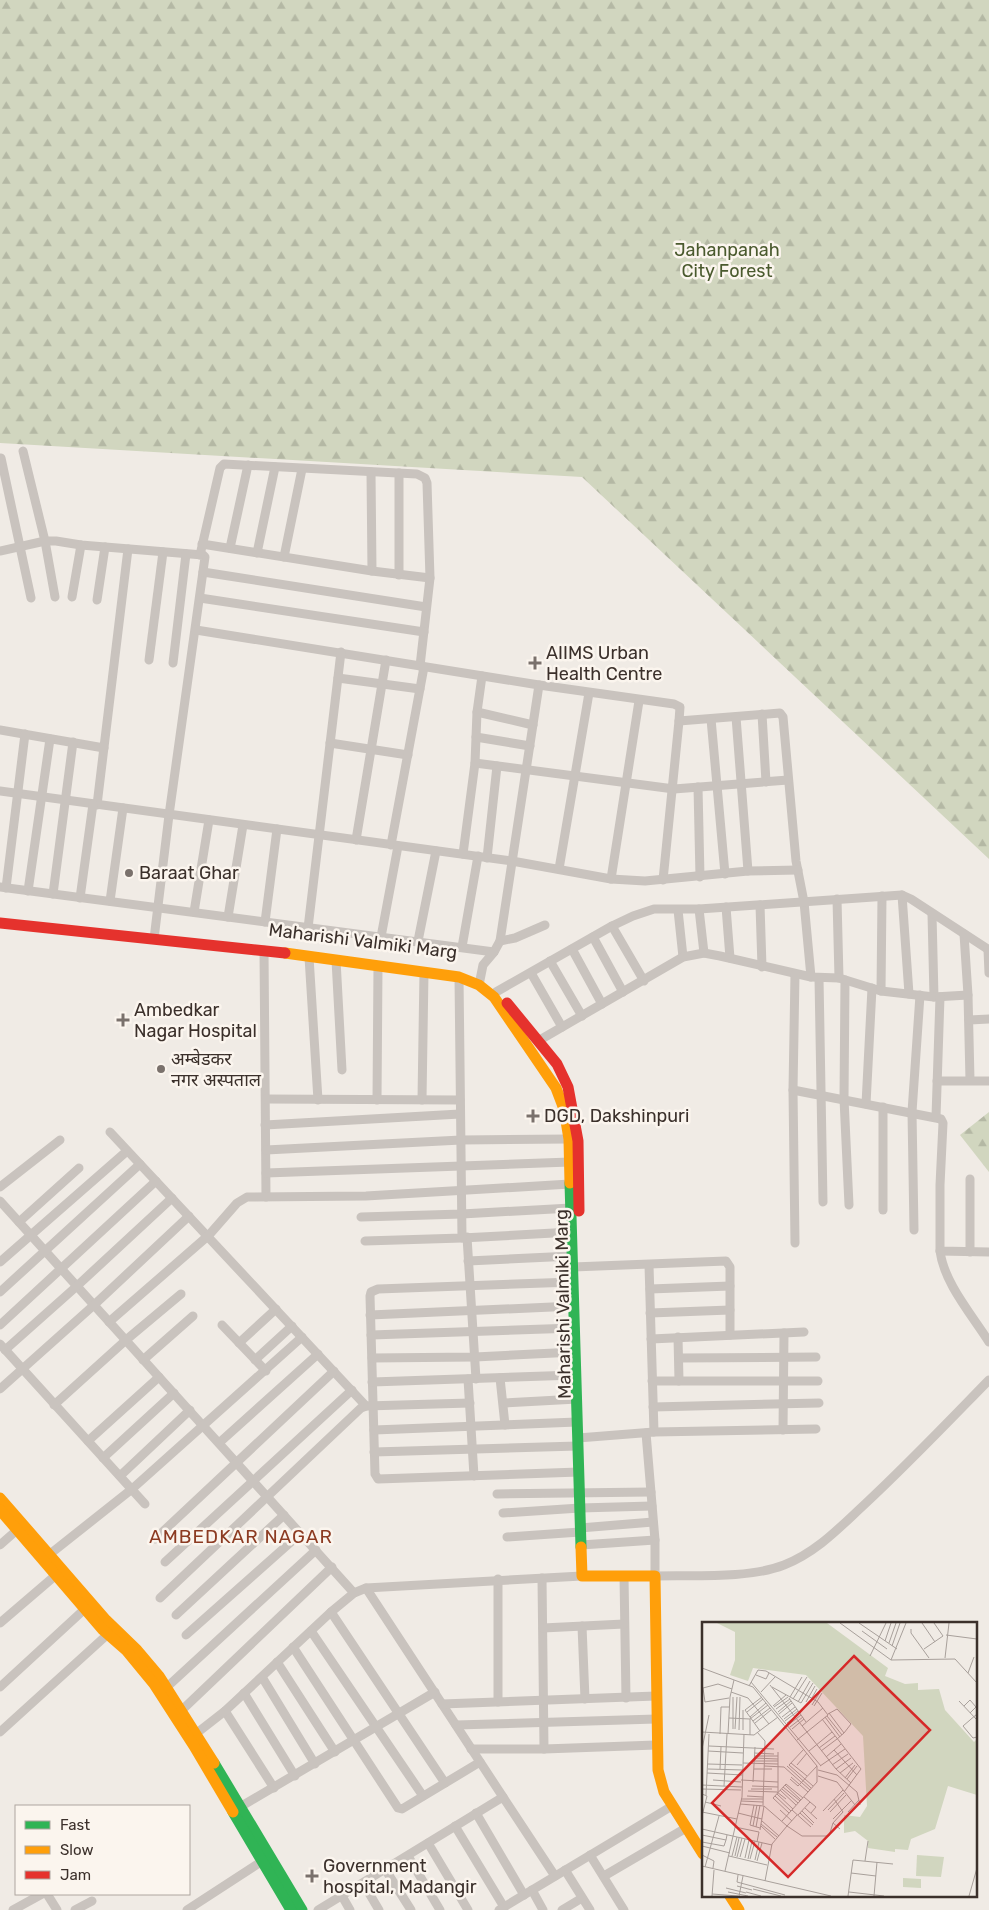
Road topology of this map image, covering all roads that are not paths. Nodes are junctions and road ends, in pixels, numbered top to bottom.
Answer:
1 (23, 451) dead end
2 (1, 458) dead end
3 (248, 465) junction
4 (275, 467) junction
5 (302, 469) junction
6 (371, 472) junction
7 (399, 473) junction
8 (46, 541) junction
9 (202, 544) junction
10 (81, 545) junction
11 (19, 547) junction
12 (105, 547) junction
13 (230, 548) junction
14 (128, 549) junction
15 (0, 551) edge
16 (163, 552) junction
17 (257, 553) junction
18 (186, 554) junction
19 (200, 555) junction
20 (284, 557) junction
21 (372, 571) junction
22 (204, 572) junction
23 (398, 575) junction
24 (430, 578) junction
25 (55, 597) dead end
26 (72, 597) dead end
27 (31, 598) dead end
28 (200, 598) junction
29 (97, 600) dead end
30 (426, 607) junction
31 (196, 630) junction
32 (424, 632) junction
33 (341, 652) junction
34 (149, 660) dead end
35 (386, 660) junction
36 (173, 663) dead end
37 (422, 666) junction
38 (482, 676) junction
39 (338, 678) junction
40 (383, 684) junction
41 (539, 685) junction
42 (420, 689) junction
43 (589, 693) junction
44 (639, 701) junction
45 (477, 712) junction
46 (762, 714) junction
47 (736, 717) junction
48 (710, 719) junction
49 (679, 721) junction
50 (533, 725) junction
51 (0, 732) edge
52 (25, 734) junction
53 (476, 737) junction
54 (50, 738) junction
55 (73, 742) junction
56 (330, 743) junction
57 (530, 746) junction
58 (104, 748) junction
59 (372, 750) junction
60 (408, 755) junction
61 (475, 763) junction
62 (497, 766) junction
63 (526, 769) junction
64 (575, 776) junction
65 (788, 780) junction
66 (766, 782) junction
67 (626, 783) junction
68 (740, 784) junction
69 (717, 786) junction
70 (698, 787) junction
71 (674, 789) junction
72 (0, 791) edge
73 (18, 794) junction
74 (42, 797) junction
75 (65, 800) junction
76 (95, 804) junction
77 (123, 808) junction
78 (169, 815) junction
79 (209, 820) junction
80 (242, 825) junction
81 (278, 829) junction
82 (319, 835) junction
83 (356, 840) junction
84 (395, 845) junction
85 (436, 851) junction
86 (462, 854) junction
87 (482, 857) junction
88 (512, 861) junction
89 (559, 870) junction
90 (798, 870) junction
91 (748, 871) junction
92 (725, 874) junction
93 (700, 877) junction
94 (611, 879) junction
95 (663, 880) junction
96 (3, 888) edge
97 (28, 891) junction
98 (53, 894) junction
99 (882, 896) junction
100 (902, 896) junction
101 (80, 898) junction
102 (837, 899) junction
103 (110, 902) junction
104 (804, 902) junction
105 (760, 905) junction
106 (157, 907) junction
107 (726, 907) junction
108 (699, 909) junction
109 (678, 910) junction
110 (194, 912) junction
111 (932, 914) junction
112 (0, 915) edge
113 (228, 917) junction
114 (265, 922) junction
115 (0, 923) edge
116 (545, 925) dead end
117 (612, 926) junction
118 (308, 928) junction
119 (964, 934) junction
120 (154, 936) junction
121 (381, 937) junction
122 (593, 937) junction
123 (500, 941) junction
124 (418, 942) junction
125 (462, 947) junction
126 (572, 949) junction
127 (264, 950) junction
128 (989, 950) edge
129 (494, 952) junction
130 (704, 953) junction
131 (309, 957) junction
132 (683, 957) junction
133 (730, 958) junction
134 (336, 960) junction
135 (550, 961) junction
136 (378, 966) junction
137 (762, 967) junction
138 (424, 972) junction
139 (530, 973) junction
140 (989, 973) edge
141 (795, 974) junction
142 (459, 977) junction
143 (815, 977) junction
144 (842, 979) junction
145 (644, 981) junction
146 (479, 982) junction
147 (877, 989) junction
148 (496, 992) junction
149 (623, 992) junction
150 (908, 994) junction
151 (920, 995) junction
152 (968, 995) junction
153 (937, 997) junction
154 (602, 1004) junction
155 (582, 1016) junction
156 (989, 1019) edge
157 (969, 1020) junction
158 (562, 1027) junction
159 (538, 1041) junction
160 (342, 1070) dead end
161 (970, 1080) junction
162 (937, 1081) junction
163 (989, 1081) edge
164 (793, 1090) junction
165 (822, 1095) junction
166 (266, 1099) junction
167 (318, 1100) junction
168 (376, 1100) junction
169 (422, 1100) junction
170 (460, 1100) junction
171 (844, 1100) junction
172 (866, 1104) junction
173 (883, 1107) junction
174 (912, 1112) junction
175 (460, 1114) junction
176 (936, 1117) junction
177 (266, 1125) junction
178 (110, 1132) dead end
179 (569, 1139) junction
180 (60, 1140) dead end
181 (461, 1140) junction
182 (266, 1150) junction
183 (127, 1151) junction
184 (570, 1162) junction
185 (140, 1164) junction
186 (462, 1166) junction
187 (80, 1168) dead end
188 (266, 1173) junction
189 (970, 1178) dead end
190 (156, 1182) junction
191 (570, 1184) junction
192 (0, 1188) edge
193 (462, 1190) junction
194 (266, 1197) junction
195 (172, 1198) junction
196 (0, 1201) edge
197 (823, 1202) dead end
198 (849, 1205) dead end
199 (571, 1208) junction
200 (883, 1210) dead end
201 (462, 1214) junction
202 (189, 1216) junction
203 (361, 1217) dead end
204 (19, 1222) junction
205 (914, 1230) dead end
206 (572, 1232) junction
207 (31, 1235) junction
208 (209, 1235) junction
209 (464, 1238) junction
210 (365, 1241) dead end
211 (795, 1243) dead end
212 (940, 1251) junction
213 (46, 1252) junction
214 (970, 1252) junction
215 (989, 1252) edge
216 (0, 1262) edge
217 (468, 1262) junction
218 (575, 1263) junction
219 (649, 1265) junction
220 (61, 1269) junction
221 (573, 1282) junction
222 (77, 1286) junction
223 (470, 1286) junction
224 (730, 1286) junction
225 (650, 1289) junction
226 (0, 1292) edge
227 (181, 1294) dead end
228 (94, 1305) junction
229 (574, 1306) junction
230 (276, 1309) junction
231 (472, 1310) junction
232 (730, 1310) junction
233 (650, 1313) junction
234 (370, 1315) junction
235 (193, 1316) dead end
236 (109, 1322) junction
237 (0, 1325) edge
238 (222, 1325) dead end
239 (292, 1326) junction
240 (575, 1328) junction
241 (473, 1332) junction
242 (784, 1332) junction
243 (804, 1332) dead end
244 (371, 1335) junction
245 (730, 1335) junction
246 (302, 1337) junction
247 (678, 1337) junction
248 (651, 1339) junction
249 (126, 1340) junction
250 (989, 1342) edge
251 (239, 1343) junction
252 (3, 1347) edge
253 (575, 1352) junction
254 (318, 1354) junction
255 (475, 1357) junction
256 (816, 1357) dead end
257 (372, 1358) junction
258 (679, 1358) junction
259 (784, 1358) junction
260 (144, 1360) junction
261 (256, 1360) junction
262 (23, 1369) junction
263 (266, 1370) junction
264 (334, 1371) junction
265 (576, 1375) junction
266 (159, 1377) junction
267 (500, 1378) junction
268 (472, 1379) junction
269 (989, 1380) edge
270 (679, 1381) junction
271 (783, 1381) junction
272 (818, 1381) dead end
273 (372, 1382) junction
274 (652, 1382) junction
275 (0, 1389) edge
276 (352, 1390) junction
277 (174, 1393) junction
278 (576, 1399) junction
279 (504, 1402) junction
280 (470, 1403) junction
281 (783, 1404) junction
282 (819, 1404) dead end
283 (54, 1405) junction
284 (370, 1406) junction
285 (653, 1406) junction
286 (190, 1410) junction
287 (577, 1422) junction
288 (505, 1425) junction
289 (203, 1426) junction
290 (471, 1426) junction
291 (816, 1429) dead end
292 (374, 1430) junction
293 (783, 1430) junction
294 (650, 1433) junction
295 (580, 1440) junction
296 (88, 1441) junction
297 (219, 1443) junction
298 (473, 1449) junction
299 (374, 1452) junction
300 (103, 1458) junction
301 (236, 1462) junction
302 (579, 1472) junction
303 (120, 1476) junction
304 (474, 1476) junction
305 (253, 1481) junction
306 (132, 1490) junction
307 (582, 1492) junction
308 (651, 1492) junction
309 (497, 1494) dead end
310 (268, 1497) junction
311 (0, 1498) edge
312 (146, 1504) dead end
313 (652, 1506) junction
314 (583, 1508) junction
315 (0, 1510) edge
316 (503, 1513) dead end
317 (284, 1515) junction
318 (653, 1522) junction
319 (583, 1529) junction
320 (17, 1530) junction
321 (300, 1533) junction
322 (508, 1537) dead end
323 (155, 1539) dead end
324 (655, 1540) junction
325 (0, 1545) edge
326 (584, 1545) junction
327 (316, 1550) junction
328 (46, 1557) junction
329 (165, 1562) dead end
330 (332, 1568) junction
331 (56, 1575) junction
332 (585, 1576) junction
333 (624, 1576) junction
334 (656, 1576) junction
335 (542, 1578) junction
336 (498, 1580) junction
337 (366, 1588) junction
338 (354, 1593) junction
339 (160, 1598) dead end
340 (88, 1606) junction
341 (330, 1612) junction
342 (176, 1615) dead end
343 (0, 1623) edge
344 (624, 1624) junction
345 (582, 1626) junction
346 (543, 1628) junction
347 (311, 1630) junction
348 (108, 1634) junction
349 (186, 1635) dead end
350 (293, 1647) junction
351 (277, 1662) junction
352 (262, 1677) junction
353 (0, 1687) edge
354 (167, 1687) junction
355 (435, 1692) junction
356 (244, 1693) junction
357 (656, 1696) junction
358 (626, 1698) junction
359 (585, 1699) junction
360 (544, 1700) junction
361 (498, 1702) junction
362 (442, 1704) junction
363 (182, 1710) junction
364 (225, 1710) junction
365 (398, 1714) junction
366 (656, 1719) junction
367 (544, 1722) junction
368 (377, 1726) junction
369 (456, 1726) junction
370 (0, 1732) edge
371 (193, 1736) junction
372 (355, 1740) junction
373 (656, 1746) junction
374 (471, 1748) junction
375 (544, 1749) junction
376 (334, 1752) junction
377 (480, 1762) junction
378 (314, 1764) junction
379 (295, 1776) junction
380 (445, 1783) junction
381 (274, 1788) junction
382 (423, 1796) junction
383 (503, 1797) junction
384 (672, 1806) junction
385 (240, 1807) junction
386 (476, 1813) junction
387 (455, 1826) junction
388 (686, 1828) junction
389 (428, 1843) junction
390 (702, 1852) edge
391 (590, 1855) junction
392 (408, 1856) junction
393 (266, 1859) junction
394 (385, 1870) junction
395 (565, 1870) junction
396 (555, 1876) junction
397 (604, 1876) junction
398 (363, 1883) junction
399 (528, 1892) junction
400 (40, 1895) edge
401 (48, 1895) edge
402 (342, 1896) junction
403 (582, 1898) junction
404 (731, 1898) edge
405 (92, 1901) dead end
406 (507, 1908) edge
407 (13, 1910) edge
408 (57, 1910) edge
409 (75, 1910) edge
410 (187, 1910) edge
411 (291, 1910) edge
412 (302, 1910) edge
413 (318, 1910) edge
414 (350, 1910) edge
415 (379, 1910) edge
416 (410, 1910) edge
417 (440, 1910) edge
418 (468, 1910) edge
419 (543, 1910) edge
420 (562, 1910) edge
421 (590, 1910) edge
422 (624, 1910) edge
423 (739, 1910) edge

1 - 8 street
2 - 11 street
3 - 4 street
3 - 9 street
3 - 13 street
4 - 5 street
4 - 17 street
5 - 6 street
5 - 20 street
6 - 7 street
6 - 21 street
7 - 23 street
7 - 24 street
8 - 10 street
8 - 11 street
8 - 25 street
9 - 13 street
9 - 19 street
10 - 12 street
10 - 26 street
11 - 15 street
11 - 27 street
12 - 14 street
12 - 29 street
13 - 17 street
14 - 16 street
14 - 58 street
16 - 18 street
16 - 34 street
17 - 20 street
18 - 19 street
18 - 36 street
19 - 22 street
20 - 21 street
21 - 23 street
22 - 28 street
22 - 30 street
23 - 24 street
24 - 30 street
28 - 31 street
28 - 32 street
30 - 32 street
31 - 33 street
31 - 78 street
32 - 37 street
33 - 35 street
33 - 39 street
35 - 37 street
35 - 40 street
37 - 38 street
37 - 42 street
38 - 41 street
38 - 45 street
39 - 40 street
39 - 56 street
40 - 42 street
40 - 59 street
41 - 43 street
41 - 50 street
42 - 60 street
43 - 44 street
43 - 64 street
44 - 49 street
44 - 67 street
45 - 50 street
45 - 53 street
46 - 47 street
46 - 65 street
46 - 66 street
47 - 48 street
47 - 68 street
48 - 49 street
48 - 69 street
49 - 71 street
50 - 57 street
51 - 52 street
52 - 54 street
52 - 73 street
53 - 57 street
53 - 61 street
54 - 55 street
54 - 74 street
55 - 58 street
55 - 75 street
56 - 59 street
56 - 82 street
57 - 63 street
58 - 76 street
59 - 60 street
59 - 83 street
60 - 84 street
61 - 62 street
61 - 86 street
62 - 63 street
62 - 87 street
63 - 64 street
63 - 88 street
64 - 67 street
64 - 89 street
65 - 66 street
65 - 90 street
66 - 68 street
67 - 71 street
67 - 94 street
68 - 69 street
68 - 91 street
69 - 70 street
69 - 92 street
70 - 71 street
70 - 93 street
71 - 95 street
72 - 73 street
73 - 74 street
73 - 96 street
74 - 75 street
74 - 97 street
75 - 76 street
75 - 98 street
76 - 77 street
76 - 101 street
77 - 78 street
77 - 103 street
78 - 79 street
78 - 106 street
79 - 80 street
79 - 110 street
80 - 81 street
80 - 113 street
81 - 82 street
81 - 114 street
82 - 83 street
82 - 118 street
83 - 84 street
84 - 85 street
84 - 121 street
85 - 86 street
85 - 124 street
86 - 87 street
87 - 88 street
87 - 125 street
88 - 89 street
88 - 123 street
89 - 94 street
90 - 91 street
90 - 104 street
91 - 92 street
92 - 93 street
93 - 95 street
94 - 95 street
96 - 97 street
97 - 98 street
98 - 101 street
99 - 100 street
99 - 102 street
99 - 147 street
100 - 111 street
100 - 150 street
101 - 103 street
102 - 104 street
102 - 144 street
103 - 106 street
104 - 105 street
104 - 143 street
105 - 107 street
105 - 137 street
106 - 110 street
106 - 120 street
107 - 108 street
107 - 133 street
108 - 109 street
108 - 130 street
109 - 117 street
109 - 132 street
110 - 113 street
111 - 119 street
111 - 153 street
112 - 120 street, Maharishi Valmiki Marg
113 - 114 street
114 - 118 street
115 - 120 street, Maharishi Valmiki Marg
116 - 123 street
117 - 122 street
117 - 145 street
118 - 121 street
119 - 128 street
119 - 152 street
120 - 127 street, Maharishi Valmiki Marg
120 - 146 street, Maharishi Valmiki Marg
121 - 124 street
122 - 126 street
122 - 149 street
123 - 129 street
124 - 125 street
125 - 129 street
126 - 135 street
126 - 154 street
127 - 131 street, Maharishi Valmiki Marg
127 - 166 street
128 - 140 street
129 - 146 street
130 - 132 street
130 - 133 street
131 - 134 street, Maharishi Valmiki Marg
131 - 167 street
132 - 145 street
133 - 137 street
134 - 136 street, Maharishi Valmiki Marg
134 - 160 street
135 - 139 street
135 - 155 street
136 - 138 street, Maharishi Valmiki Marg
136 - 168 street
137 - 141 street
138 - 142 street, Maharishi Valmiki Marg
138 - 169 street
139 - 148 street
139 - 158 street
141 - 143 street
141 - 164 street
142 - 146 street, Maharishi Valmiki Marg
142 - 170 street
143 - 144 street
143 - 165 street
144 - 147 street
144 - 171 street
145 - 149 street
146 - 148 street, Maharishi Valmiki Marg
146 - 179 street, Maharishi Valmiki Marg
147 - 150 street
147 - 172 street
148 - 159 street, Maharishi Valmiki Marg
149 - 154 street
150 - 151 street
151 - 153 street
151 - 174 street
152 - 153 street
152 - 157 street
153 - 162 street
154 - 155 street
155 - 158 street
156 - 157 street
157 - 161 street
158 - 159 street
159 - 218 street, Maharishi Valmiki Marg
161 - 162 street
161 - 163 street
162 - 176 street
164 - 165 street
164 - 211 street
165 - 171 street
165 - 197 street
166 - 167 street
166 - 177 street
167 - 168 street
168 - 169 street
169 - 170 street
170 - 175 street
171 - 172 street
171 - 198 street
172 - 173 street
173 - 174 street
173 - 200 street
174 - 176 street
174 - 205 street
175 - 177 street
175 - 181 street
176 - 212 street
177 - 182 street
178 - 183 street
179 - 181 street
179 - 184 street, Maharishi Valmiki Marg
180 - 192 street
181 - 182 street
181 - 186 street
182 - 188 street
183 - 185 street
183 - 207 street
184 - 186 street
184 - 191 street, Maharishi Valmiki Marg
185 - 190 street
185 - 213 street
186 - 188 street
186 - 193 street
187 - 204 street
188 - 194 street
189 - 214 street
190 - 195 street
190 - 220 street
191 - 193 street
191 - 199 street, Maharishi Valmiki Marg
193 - 194 street
193 - 201 street
194 - 208 street
195 - 202 street
195 - 222 street
196 - 204 street
199 - 201 street
199 - 206 street, Maharishi Valmiki Marg
201 - 203 street
201 - 209 street
202 - 208 street
202 - 228 street
204 - 207 street
206 - 209 street
206 - 218 street, Maharishi Valmiki Marg
207 - 213 street
207 - 216 street
208 - 230 street
208 - 236 street
209 - 210 street
209 - 217 street
212 - 214 street
212 - 250 street
213 - 220 street
213 - 226 street
214 - 215 street
217 - 218 street
217 - 223 street
218 - 219 street
218 - 221 street, Maharishi Valmiki Marg
218 - 295 street, Maharishi Valmiki Marg
219 - 224 street
219 - 225 street
220 - 222 street
220 - 237 street
221 - 223 street
221 - 229 street, Maharishi Valmiki Marg
222 - 228 street
222 - 252 street
223 - 231 street
223 - 234 street
224 - 225 street
224 - 232 street
225 - 233 street
227 - 249 street
228 - 236 street
228 - 262 street
229 - 231 street
229 - 240 street, Maharishi Valmiki Marg
230 - 239 street
230 - 251 street
231 - 234 street
231 - 241 street
232 - 233 street
232 - 245 street
233 - 248 street
234 - 244 street
235 - 260 street
236 - 249 street
238 - 251 street
239 - 246 street
239 - 261 street
240 - 241 street
240 - 253 street, Maharishi Valmiki Marg
241 - 244 street
241 - 255 street
242 - 243 street
242 - 245 street
242 - 259 street
244 - 257 street
245 - 247 street
246 - 254 street
246 - 263 street
247 - 248 street
247 - 258 street
248 - 274 street
249 - 260 street
249 - 283 street
251 - 261 street
252 - 262 street
253 - 255 street
253 - 265 street, Maharishi Valmiki Marg
254 - 264 street
254 - 297 street
255 - 257 street
255 - 268 street
256 - 259 street
257 - 273 street
258 - 259 street
258 - 270 street
259 - 271 street
260 - 266 street
261 - 263 street
262 - 275 street
262 - 283 street
263 - 289 street
264 - 276 street
264 - 301 street
265 - 267 street
265 - 278 street, Maharishi Valmiki Marg
266 - 277 street
266 - 296 street
267 - 268 street
267 - 279 street
268 - 273 street
268 - 280 street
269 - 334 street
270 - 271 street
270 - 274 street
271 - 272 street
271 - 281 street
273 - 284 street
274 - 285 street
276 - 284 street
276 - 305 street
277 - 286 street
277 - 300 street
278 - 279 street
278 - 287 street, Maharishi Valmiki Marg
279 - 288 street
280 - 284 street
280 - 290 street
281 - 282 street
281 - 285 street
281 - 293 street
283 - 296 street
284 - 292 street
284 - 310 street
285 - 294 street
286 - 289 street
286 - 303 street
287 - 288 street
287 - 295 street, Maharishi Valmiki Marg
288 - 290 street
289 - 297 street
289 - 306 street
290 - 292 street
290 - 298 street
291 - 293 street
292 - 299 street
293 - 294 street
294 - 295 street
294 - 308 street
295 - 298 street
295 - 302 street, Maharishi Valmiki Marg
295 - 307 street, Maharishi Valmiki Marg
296 - 300 street
297 - 301 street
298 - 299 street
298 - 304 street
299 - 304 street
300 - 303 street
301 - 305 street
301 - 323 street
302 - 304 street
302 - 307 street, Maharishi Valmiki Marg
303 - 306 street
305 - 310 street
305 - 329 street
306 - 312 street
306 - 328 street
307 - 308 street
307 - 309 street
307 - 314 street, Maharishi Valmiki Marg
308 - 313 street
310 - 317 street
310 - 339 street
311 - 328 street
313 - 314 street
313 - 318 street
314 - 316 street
314 - 319 street, Maharishi Valmiki Marg
315 - 320 street
317 - 321 street
317 - 342 street
318 - 319 street
318 - 324 street
319 - 322 street
319 - 326 street, Maharishi Valmiki Marg
320 - 325 street
320 - 328 street
321 - 327 street
321 - 349 street
324 - 326 street
324 - 334 street
326 - 332 street, Maharishi Valmiki Marg
327 - 330 street
327 - 354 street
328 - 331 street
328 - 340 street
330 - 338 street
330 - 363 street
331 - 340 street
331 - 343 street
332 - 333 street
332 - 335 street
333 - 334 street
333 - 344 street
334 - 357 street
335 - 336 street
335 - 346 street
336 - 337 street
336 - 361 street
337 - 338 street
337 - 355 street
338 - 341 street
340 - 348 street
340 - 353 street
340 - 354 street
341 - 347 street
341 - 365 street
344 - 345 street
344 - 358 street
345 - 346 street
345 - 359 street
346 - 360 street
347 - 350 street
347 - 368 street
348 - 370 street
348 - 371 street
350 - 351 street
350 - 372 street
351 - 352 street
351 - 376 street
352 - 356 street
352 - 378 street
354 - 363 street
355 - 362 street
355 - 365 street
356 - 364 street
356 - 379 street
357 - 358 street
357 - 366 street
358 - 359 street
359 - 360 street
360 - 361 street
360 - 367 street
361 - 362 street
362 - 369 street
363 - 371 street
364 - 371 street
364 - 381 street
365 - 368 street
365 - 380 street
366 - 367 street
366 - 373 street
367 - 369 street
367 - 375 street
368 - 372 street
368 - 382 street
369 - 374 street
371 - 385 street
371 - 393 street
372 - 376 street
372 - 382 street
373 - 375 street
373 - 384 street
374 - 375 street
374 - 377 street
376 - 378 street
377 - 380 street
377 - 383 street
378 - 379 street
379 - 381 street
380 - 382 street
381 - 385 street
383 - 386 street
383 - 396 street
384 - 388 street
384 - 391 street
385 - 393 street
386 - 387 street
386 - 399 street
387 - 389 street
387 - 406 street
388 - 390 street
388 - 397 street
389 - 392 street
389 - 418 street
391 - 395 street
391 - 397 street
392 - 394 street
392 - 417 street
393 - 410 street
393 - 411 street
393 - 412 street
394 - 398 street
394 - 416 street
395 - 396 street
395 - 403 street
396 - 399 street
397 - 422 street
398 - 402 street
398 - 415 street
399 - 406 street
399 - 419 street
400 - 407 street
401 - 408 street
402 - 413 street
402 - 414 street
403 - 420 street
403 - 421 street
404 - 423 street
405 - 409 street

